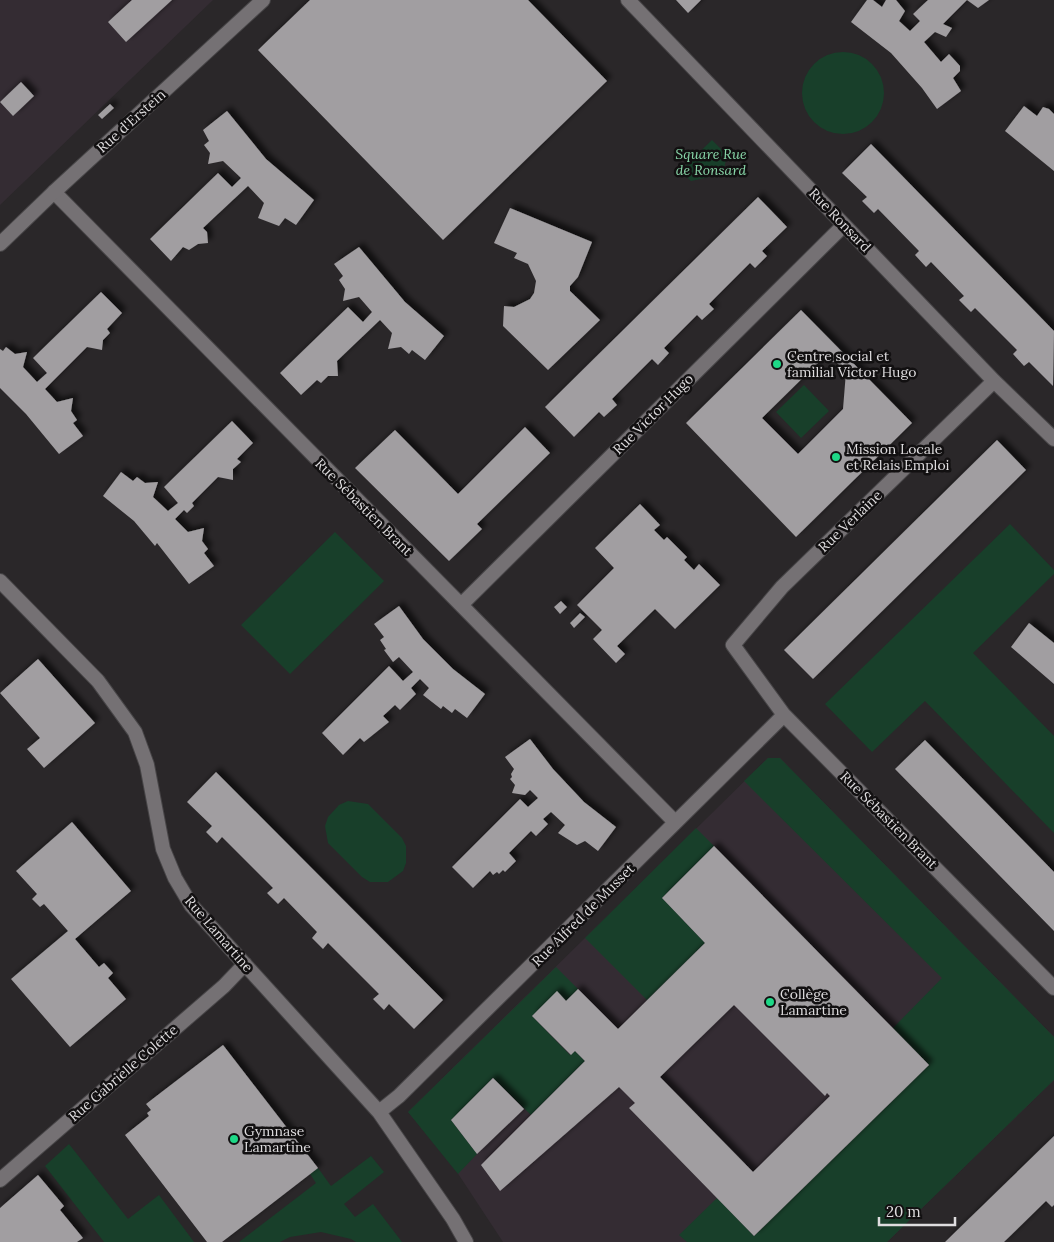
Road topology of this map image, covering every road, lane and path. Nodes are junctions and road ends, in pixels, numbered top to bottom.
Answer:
1 (264, 0) edge
2 (628, 0) edge
3 (54, 192) junction
4 (844, 225) junction
5 (0, 244) edge
6 (994, 381) junction
7 (1054, 439) edge
8 (0, 581) edge
9 (462, 604) junction
10 (733, 644) joint
11 (784, 715) junction
12 (675, 822) junction
13 (245, 964) junction
14 (1054, 988) edge
15 (379, 1112) junction
16 (0, 1180) edge
17 (466, 1242) edge

1 - 3 street, Rue d'Erstein
2 - 4 street, Rue Ronsard
3 - 5 street, Rue d'Erstein
3 - 9 street, Rue Sébastien Brant
4 - 6 street, Rue Ronsard
4 - 9 street, Rue Victor Hugo
6 - 7 street, Rue Ronsard
6 - 10 street, Rue Verlaine
8 - 13 street, Rue Lamartine
9 - 12 street, Rue Sébastien Brant
10 - 11 street, Rue Sébastien Brant
11 - 12 street, Rue Alfred de Musset
11 - 14 street, Rue Sébastien Brant
12 - 15 street, Rue Alfred de Musset
13 - 15 street, Rue Lamartine
13 - 16 street, Rue Gabrielle Colette
15 - 17 street, Rue Lamartine

